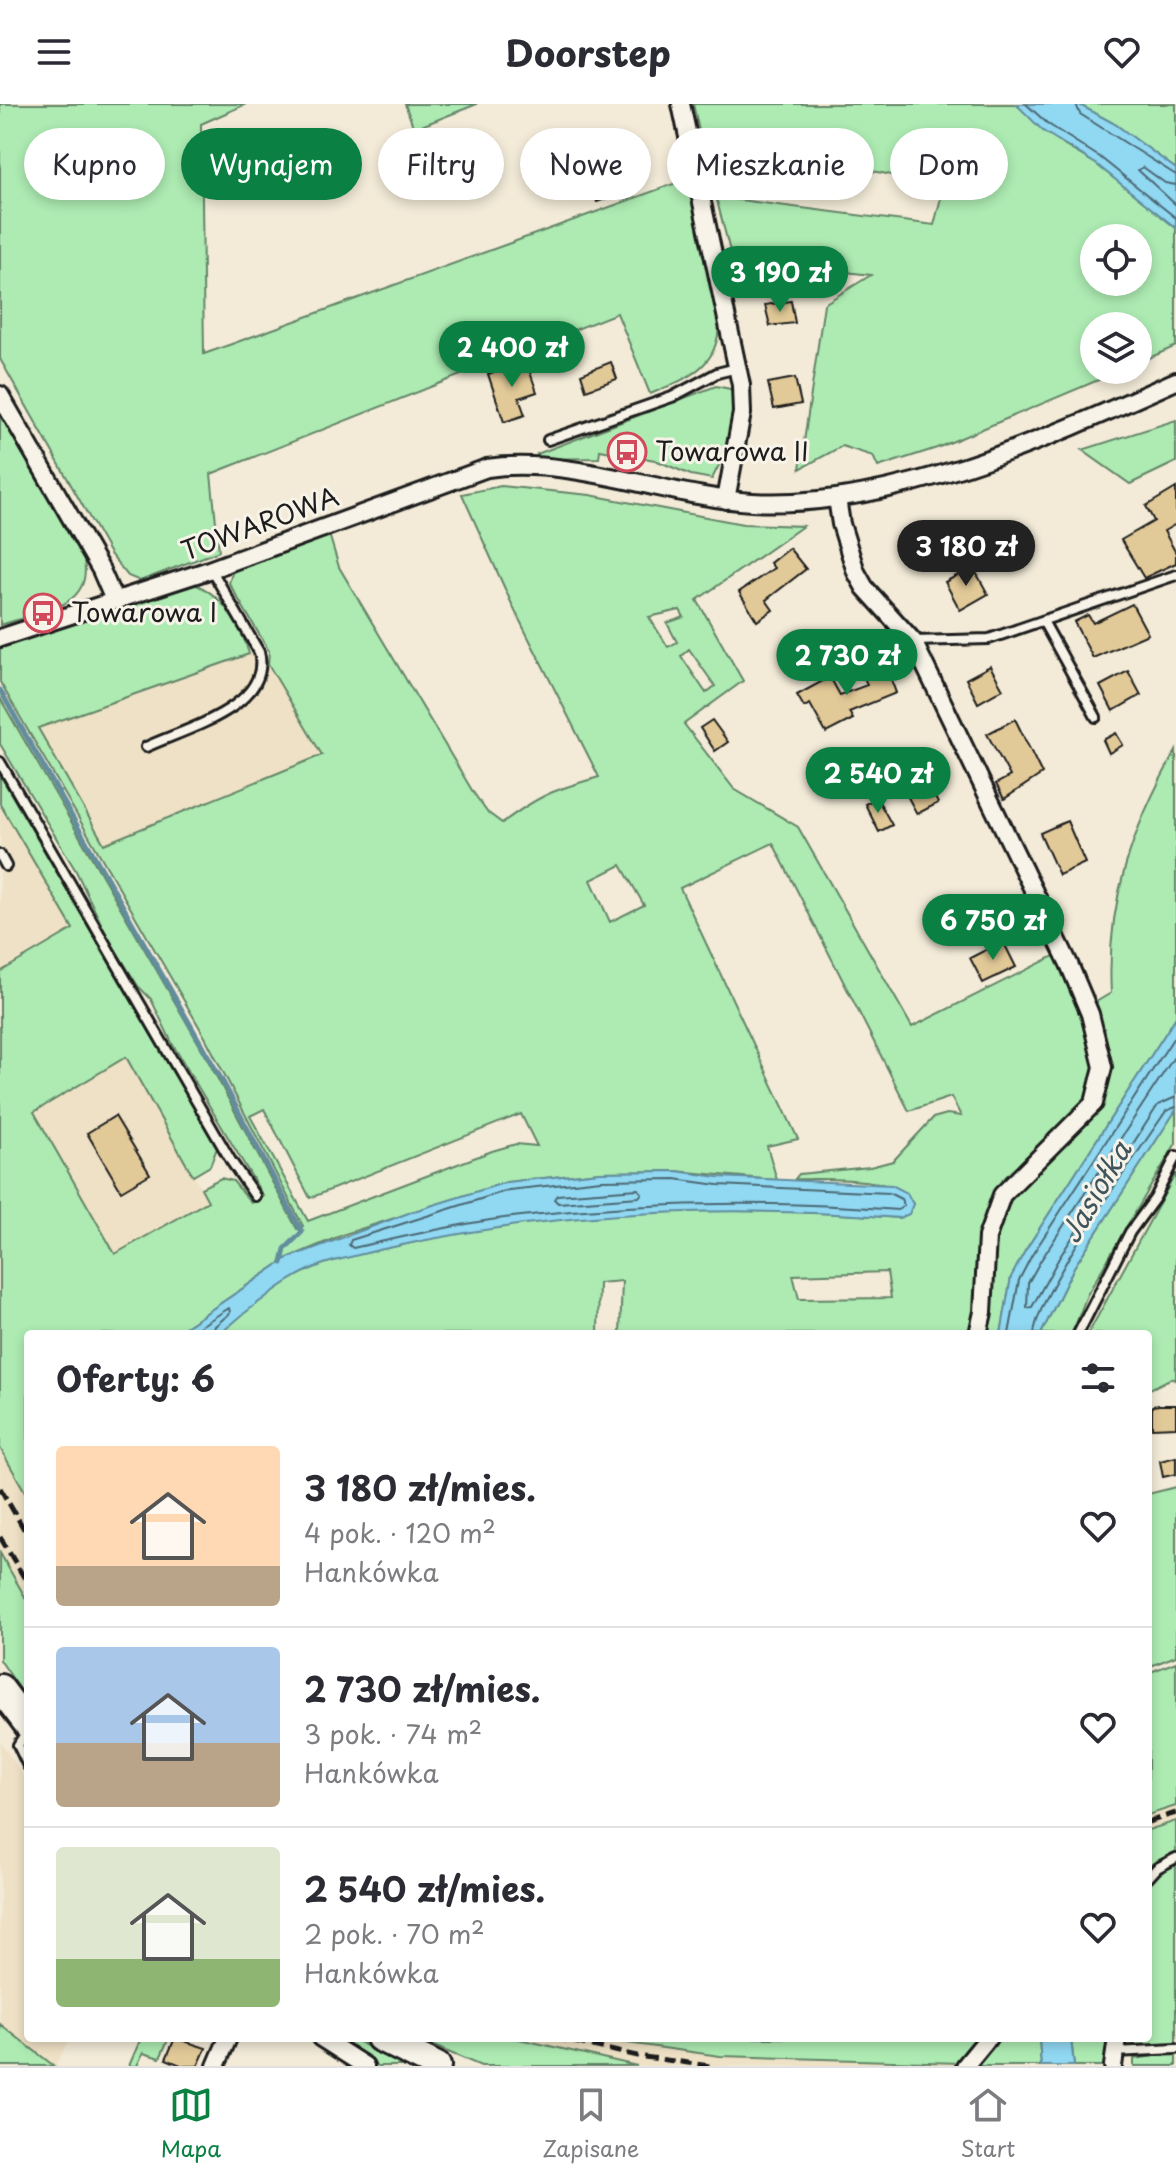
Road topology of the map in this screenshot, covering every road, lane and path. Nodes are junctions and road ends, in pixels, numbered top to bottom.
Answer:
1 (681, 104) edge
2 (739, 367) junction
3 (1176, 381) edge
4 (0, 395) edge
5 (548, 440) dead end
6 (837, 498) junction
7 (726, 500) junction
8 (211, 569) junction
9 (1176, 575) edge
10 (114, 600) junction
11 (1043, 621) junction
12 (0, 638) edge
13 (913, 641) junction
14 (1096, 717) dead end
15 (146, 747) dead end
16 (0, 762) edge
17 (0, 855) edge
18 (6, 866) dead end
19 (1176, 1156) edge
20 (255, 1196) dead end
21 (979, 1330) edge
22 (1080, 1330) edge
23 (0, 1688) edge
24 (24, 1733) edge
25 (1176, 1858) edge
26 (1152, 1874) edge
27 (226, 2042) edge
28 (327, 2042) edge
29 (388, 2042) edge
30 (985, 2042) edge
31 (1176, 2049) edge
32 (1115, 2052) edge
33 (216, 2066) edge
34 (365, 2066) edge
35 (437, 2066) edge
36 (965, 2066) edge

1 - 2 street
2 - 5 lane
2 - 7 street
3 - 6 street, TOWAROWA
4 - 10 street
6 - 7 street, TOWAROWA
6 - 13 street
7 - 8 street, TOWAROWA
8 - 10 street, TOWAROWA
8 - 15 lane
9 - 11 lane
10 - 12 street, TOWAROWA
11 - 13 lane
11 - 14 lane
13 - 21 street
16 - 20 lane
17 - 18 lane
19 - 22 lane
23 - 24 main road
25 - 26 lane
27 - 33 street
28 - 34 street
29 - 35 main road
30 - 36 street
31 - 32 lane

